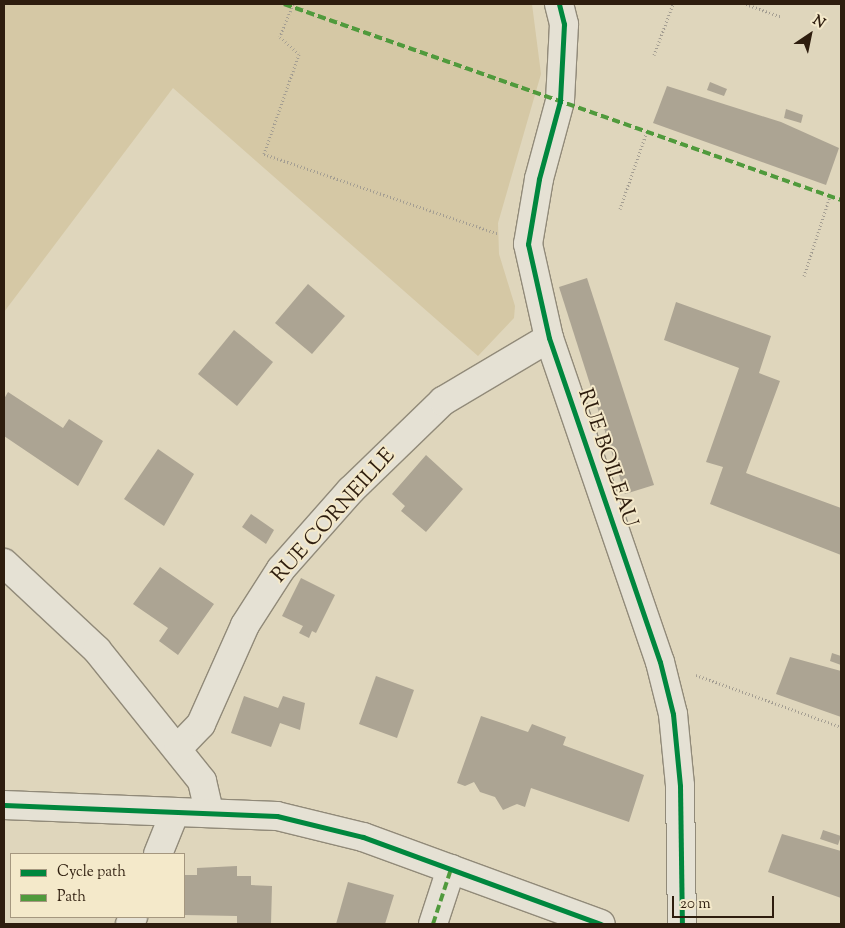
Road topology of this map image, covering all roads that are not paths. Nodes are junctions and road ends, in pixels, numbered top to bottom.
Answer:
1 (559, 4) edge
2 (549, 338) junction
3 (4, 563) edge
4 (178, 748) junction
5 (4, 805) edge
6 (209, 811) junction
7 (174, 812) junction
8 (158, 853) edge
9 (451, 869) junction
10 (433, 924) edge
11 (601, 924) edge
12 (682, 924) edge

1 - 2 street, RUE BOILEAU
2 - 4 street, RUE CORNEILLE
2 - 12 street, RUE BOILEAU
3 - 4 street
4 - 6 street
5 - 7 street
6 - 7 street
6 - 9 street
7 - 8 street
9 - 10 street
9 - 11 street

